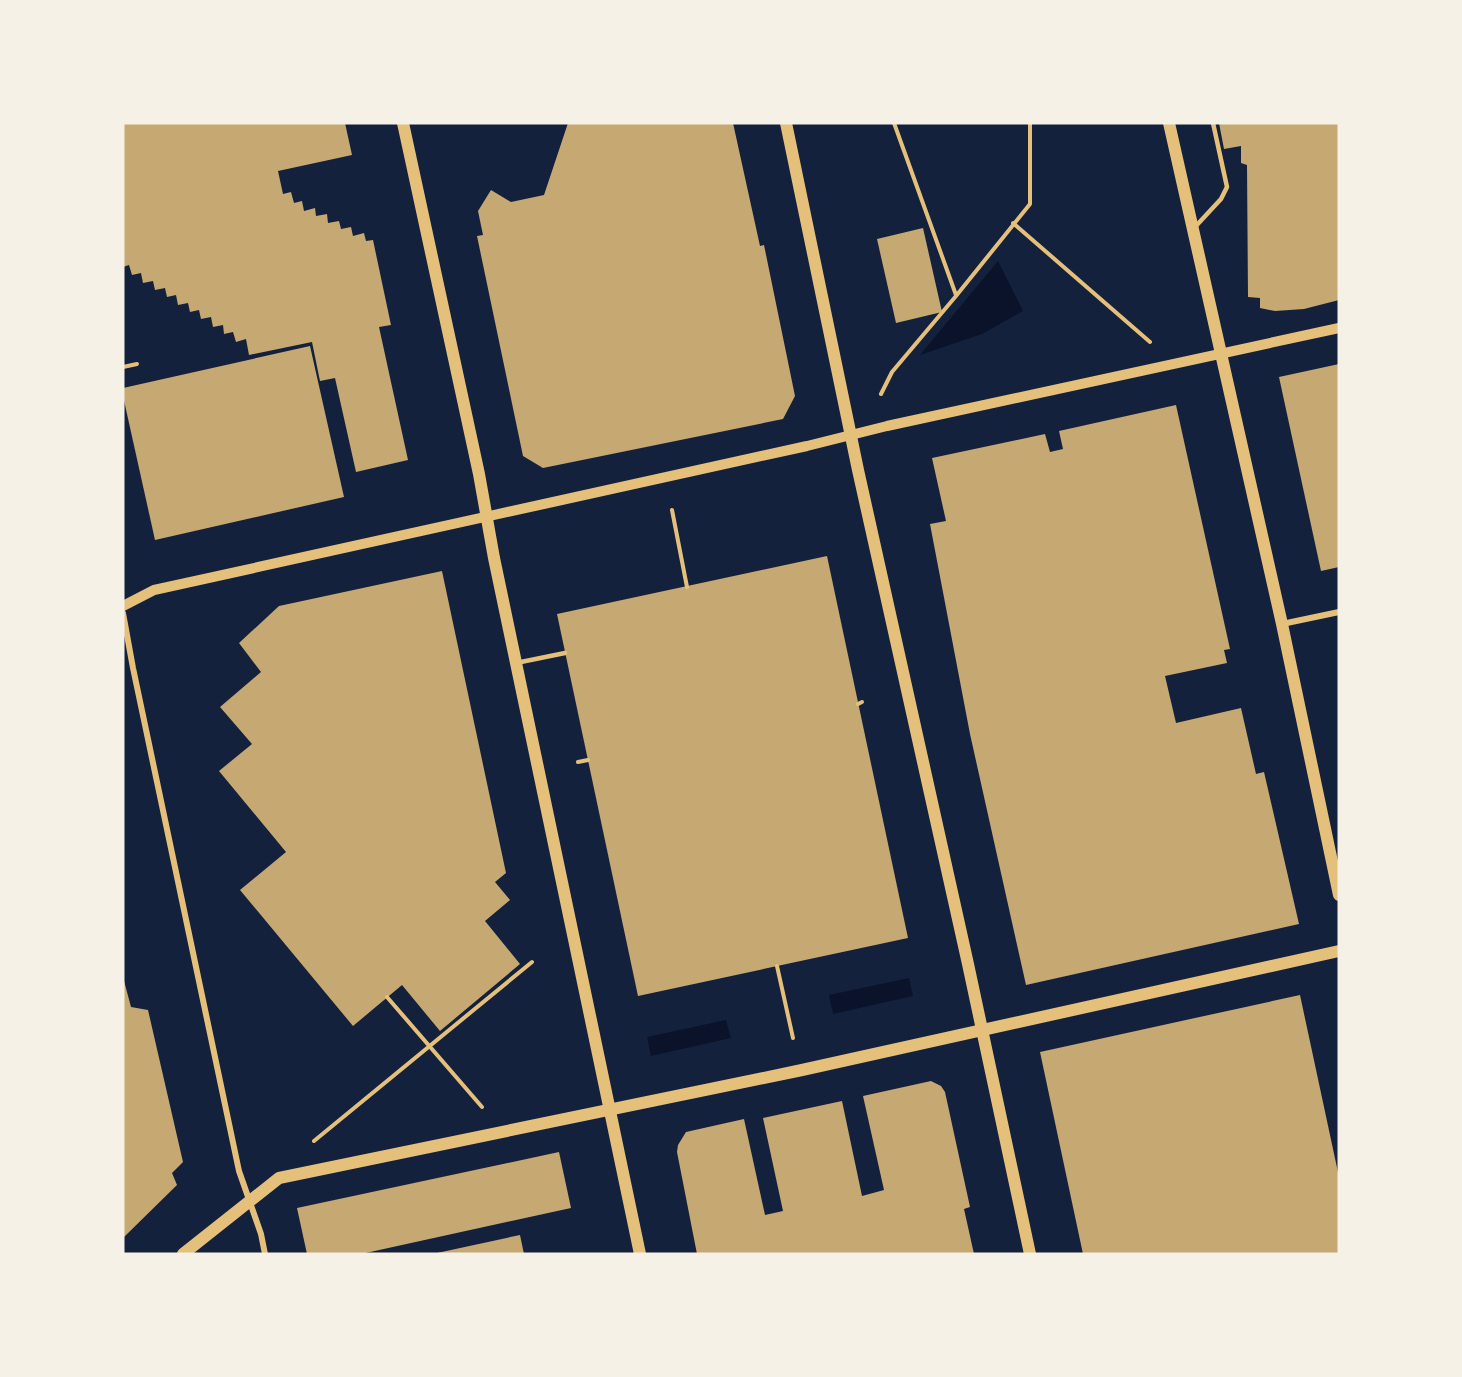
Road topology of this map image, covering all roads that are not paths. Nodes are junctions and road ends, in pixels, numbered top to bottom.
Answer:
1 (403, 123) edge
2 (786, 123) edge
3 (1169, 123) edge
4 (1213, 123) edge
5 (1193, 229) junction
6 (1339, 328) edge
7 (1221, 353) junction
8 (850, 435) junction
9 (486, 515) junction
10 (123, 606) edge
11 (1339, 612) edge
12 (123, 613) edge
13 (1282, 624) junction
14 (565, 652) dead end
15 (516, 663) junction
16 (1339, 895) edge
17 (1339, 951) edge
18 (982, 1029) junction
19 (610, 1108) junction
20 (249, 1201) junction
21 (183, 1254) edge
22 (265, 1254) edge
23 (640, 1254) edge
24 (1030, 1254) edge

1 - 9 main road
2 - 8 main road
3 - 5 main road
4 - 5 lane
5 - 7 main road
6 - 7 street
7 - 8 street
7 - 13 main road
8 - 9 street
8 - 18 main road
9 - 10 street
9 - 15 main road
11 - 13 street
12 - 20 street
13 - 16 main road
14 - 15 lane
15 - 19 main road
17 - 18 main road
18 - 19 main road
18 - 24 main road
19 - 20 main road
19 - 23 main road
20 - 21 main road
20 - 22 street

